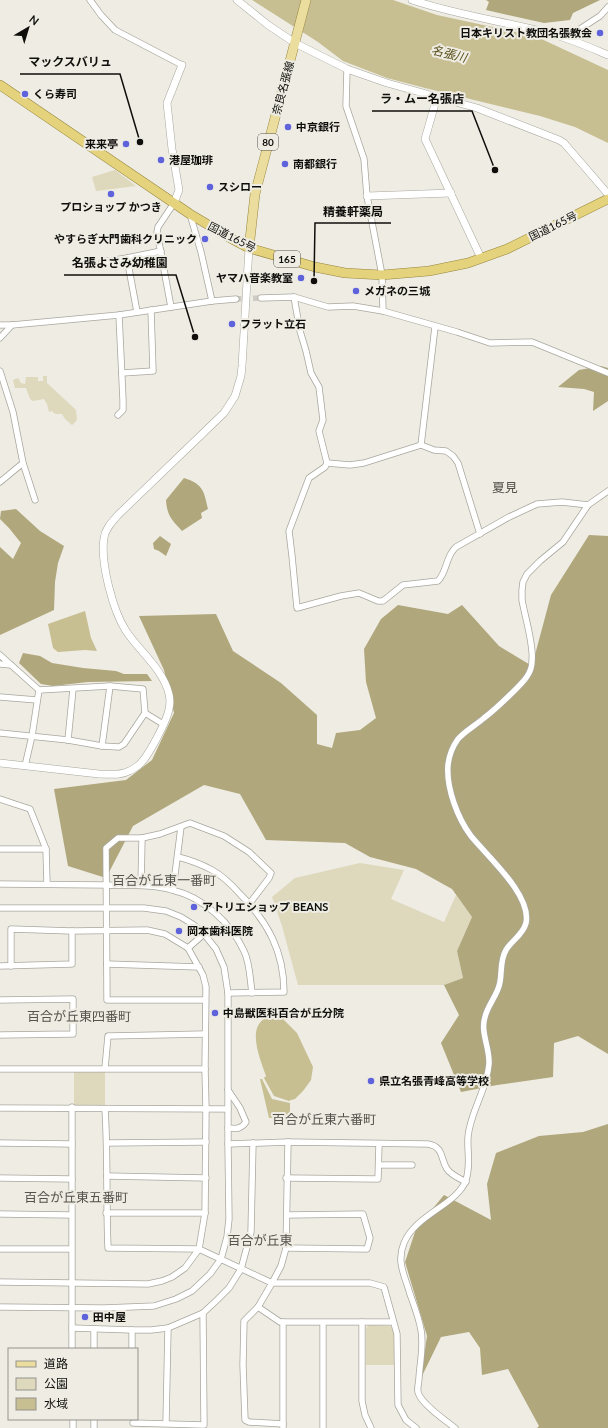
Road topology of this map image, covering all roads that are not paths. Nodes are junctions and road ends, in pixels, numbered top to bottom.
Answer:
1 (90, 0) edge
2 (237, 0) edge
3 (306, 0) edge
4 (412, 0) edge
5 (608, 7) edge
6 (566, 38) junction
7 (295, 41) junction
8 (608, 55) edge
9 (182, 65) joint
10 (347, 69) junction
11 (0, 86) edge
12 (437, 97) junction
13 (450, 193) junction
14 (608, 194) edge
15 (367, 196) junction
16 (608, 200) edge
17 (174, 203) junction
18 (190, 214) junction
19 (249, 248) junction
20 (161, 251) junction
21 (127, 258) junction
22 (481, 258) junction
23 (102, 262) dead end
24 (382, 275) junction
25 (294, 297) junction
26 (261, 298) tunnel mouth
27 (236, 299) tunnel mouth
28 (212, 301) junction
29 (171, 307) junction
30 (151, 310) junction
31 (383, 311) junction
32 (137, 312) junction
33 (119, 315) junction
34 (0, 325) edge
35 (12, 325) junction
36 (435, 327) junction
37 (0, 338) edge
38 (0, 371) edge
39 (122, 373) junction
40 (608, 373) edge
41 (118, 415) dead end
42 (421, 444) junction
43 (23, 463) junction
44 (327, 463) junction
45 (0, 482) edge
46 (608, 490) edge
47 (35, 500) dead end
48 (588, 505) junction
49 (480, 534) junction
50 (0, 655) edge
51 (0, 664) edge
52 (11, 665) junction
53 (110, 686) junction
54 (74, 689) junction
55 (39, 690) junction
56 (0, 697) edge
57 (37, 700) junction
58 (145, 713) junction
59 (163, 724) junction
60 (0, 733) edge
61 (32, 736) junction
62 (68, 740) junction
63 (102, 746) junction
64 (0, 763) edge
65 (25, 766) junction
66 (1, 801) edge
67 (181, 827) junction
68 (142, 838) junction
69 (0, 849) edge
70 (46, 849) junction
71 (178, 857) junction
72 (47, 883) junction
73 (0, 884) edge
74 (106, 885) junction
75 (141, 885) junction
76 (173, 890) junction
77 (250, 903) junction
78 (0, 908) edge
79 (106, 908) junction
80 (72, 931) junction
81 (106, 931) junction
82 (204, 934) junction
83 (188, 948) junction
84 (107, 964) junction
85 (0, 966) edge
86 (11, 966) junction
87 (199, 967) junction
88 (228, 993) junction
89 (252, 993) junction
90 (0, 1000) edge
91 (205, 1000) junction
92 (205, 1034) junction
93 (0, 1035) edge
94 (105, 1068) junction
95 (0, 1069) edge
96 (205, 1069) junction
97 (228, 1090) junction
98 (0, 1108) edge
99 (72, 1108) junction
100 (105, 1109) junction
101 (206, 1109) junction
102 (228, 1109) junction
103 (228, 1128) junction
104 (206, 1142) junction
105 (288, 1142) junction
106 (0, 1143) edge
107 (107, 1143) junction
108 (253, 1143) junction
109 (72, 1144) junction
110 (228, 1144) junction
111 (379, 1144) junction
112 (378, 1165) junction
113 (412, 1165) dead end
114 (107, 1176) junction
115 (0, 1178) edge
116 (206, 1178) junction
117 (286, 1178) junction
118 (72, 1179) junction
119 (466, 1182) junction
120 (106, 1213) junction
121 (205, 1213) junction
122 (0, 1214) edge
123 (71, 1215) junction
124 (287, 1215) junction
125 (286, 1248) junction
126 (0, 1249) edge
127 (71, 1249) junction
128 (199, 1249) junction
129 (221, 1259) junction
130 (241, 1269) junction
131 (0, 1282) edge
132 (71, 1283) junction
133 (272, 1283) junction
134 (0, 1307) edge
135 (71, 1307) junction
136 (258, 1307) junction
137 (203, 1313) junction
138 (283, 1322) junction
139 (323, 1322) junction
140 (362, 1322) junction
141 (394, 1322) junction
142 (72, 1328) junction
143 (168, 1328) junction
144 (94, 1329) junction
145 (132, 1330) junction
146 (72, 1348) edge
147 (94, 1348) edge
148 (132, 1348) edge
149 (133, 1423) edge
150 (166, 1423) junction
151 (283, 1426) edge
152 (323, 1428) edge
153 (371, 1428) edge
154 (416, 1428) edge
155 (454, 1428) edge

1 - 9 street
2 - 7 street
3 - 7 main road, 奈良名張線 / 80
4 - 6 street
5 - 6 street
6 - 8 street
7 - 10 street
7 - 19 main road, 奈良名張線 / 80
9 - 17 street
10 - 12 street
10 - 15 street
11 - 17 highway, 国道165号 / 165
12 - 13 street
12 - 14 street
13 - 15 street
13 - 22 street
15 - 24 street
16 - 22 highway, 国道165号 / 165
17 - 18 highway, 国道165号 / 165
17 - 20 street
18 - 19 highway, 国道165号 / 165
18 - 28 street
19 - 24 highway, 国道165号 / 165
19 - 59 street
20 - 21 street
20 - 29 street
21 - 23 street
21 - 32 street
22 - 24 highway, 国道165号 / 165
24 - 31 street
25 - 26 street
25 - 31 street
25 - 44 street
27 - 28 street
28 - 29 street
29 - 30 street
30 - 32 street
30 - 39 street
31 - 36 street
32 - 33 street
33 - 35 street
33 - 39 street
34 - 35 street
35 - 37 street
36 - 40 street
36 - 42 street
38 - 43 street
39 - 41 street
42 - 44 street
42 - 49 street
43 - 45 street
43 - 47 street
44 - 49 street
46 - 48 street
48 - 49 street
48 - 119 street
50 - 52 street
51 - 52 street
52 - 55 street
53 - 54 street
53 - 58 street
53 - 63 street
54 - 55 street
54 - 62 street
55 - 57 street
56 - 57 street
57 - 61 street
58 - 59 street
58 - 63 street
59 - 65 street
60 - 61 street
61 - 62 street
61 - 65 street
62 - 63 street
64 - 65 street
66 - 70 street
67 - 68 street
67 - 71 street
67 - 77 street
68 - 74 street
68 - 75 street
69 - 70 street
70 - 72 street
71 - 76 street
71 - 77 street
72 - 73 street
72 - 74 street
74 - 75 street
74 - 79 street
75 - 76 street
76 - 89 street
77 - 89 street
78 - 79 street
79 - 81 street
79 - 82 street
80 - 81 street
80 - 86 street
80 - 86 street
81 - 83 street
81 - 84 street
82 - 83 street
82 - 88 street
83 - 87 street
84 - 87 street
84 - 91 street
85 - 86 street
87 - 91 street
88 - 89 street
88 - 97 street
90 - 93 street
91 - 92 street
92 - 94 street
92 - 96 street
94 - 95 street
94 - 96 street
96 - 101 street
97 - 102 street
97 - 103 street
98 - 99 street
99 - 100 street
99 - 109 street
100 - 101 street
100 - 107 street
101 - 102 street
101 - 104 street
102 - 103 street
103 - 110 street
104 - 107 street
104 - 116 street
105 - 108 street
105 - 111 street
105 - 117 street
106 - 109 street
107 - 114 street
108 - 110 street
108 - 130 street
109 - 118 street
110 - 129 street
111 - 112 street
111 - 119 street
112 - 113 street
112 - 117 street
114 - 116 street
114 - 120 street
115 - 118 street
116 - 121 street
117 - 124 street
118 - 123 street
119 - 155 street
120 - 121 street
120 - 128 street
121 - 128 street
122 - 123 street
123 - 127 street
124 - 125 street
124 - 125 street
125 - 133 street
126 - 127 street
127 - 132 street
128 - 129 street
128 - 132 street
129 - 130 street
129 - 135 street
130 - 133 street
130 - 137 street
131 - 132 street
132 - 135 street
133 - 136 street
133 - 141 street
134 - 135 street
135 - 142 street
136 - 138 street
136 - 151 street
137 - 143 street
137 - 150 street
138 - 139 street
138 - 151 street
139 - 140 street
139 - 152 street
140 - 141 street
140 - 153 street
141 - 154 street
142 - 144 street
142 - 146 street
143 - 145 street
143 - 150 street
144 - 145 street
144 - 147 street
145 - 148 street
149 - 150 street

